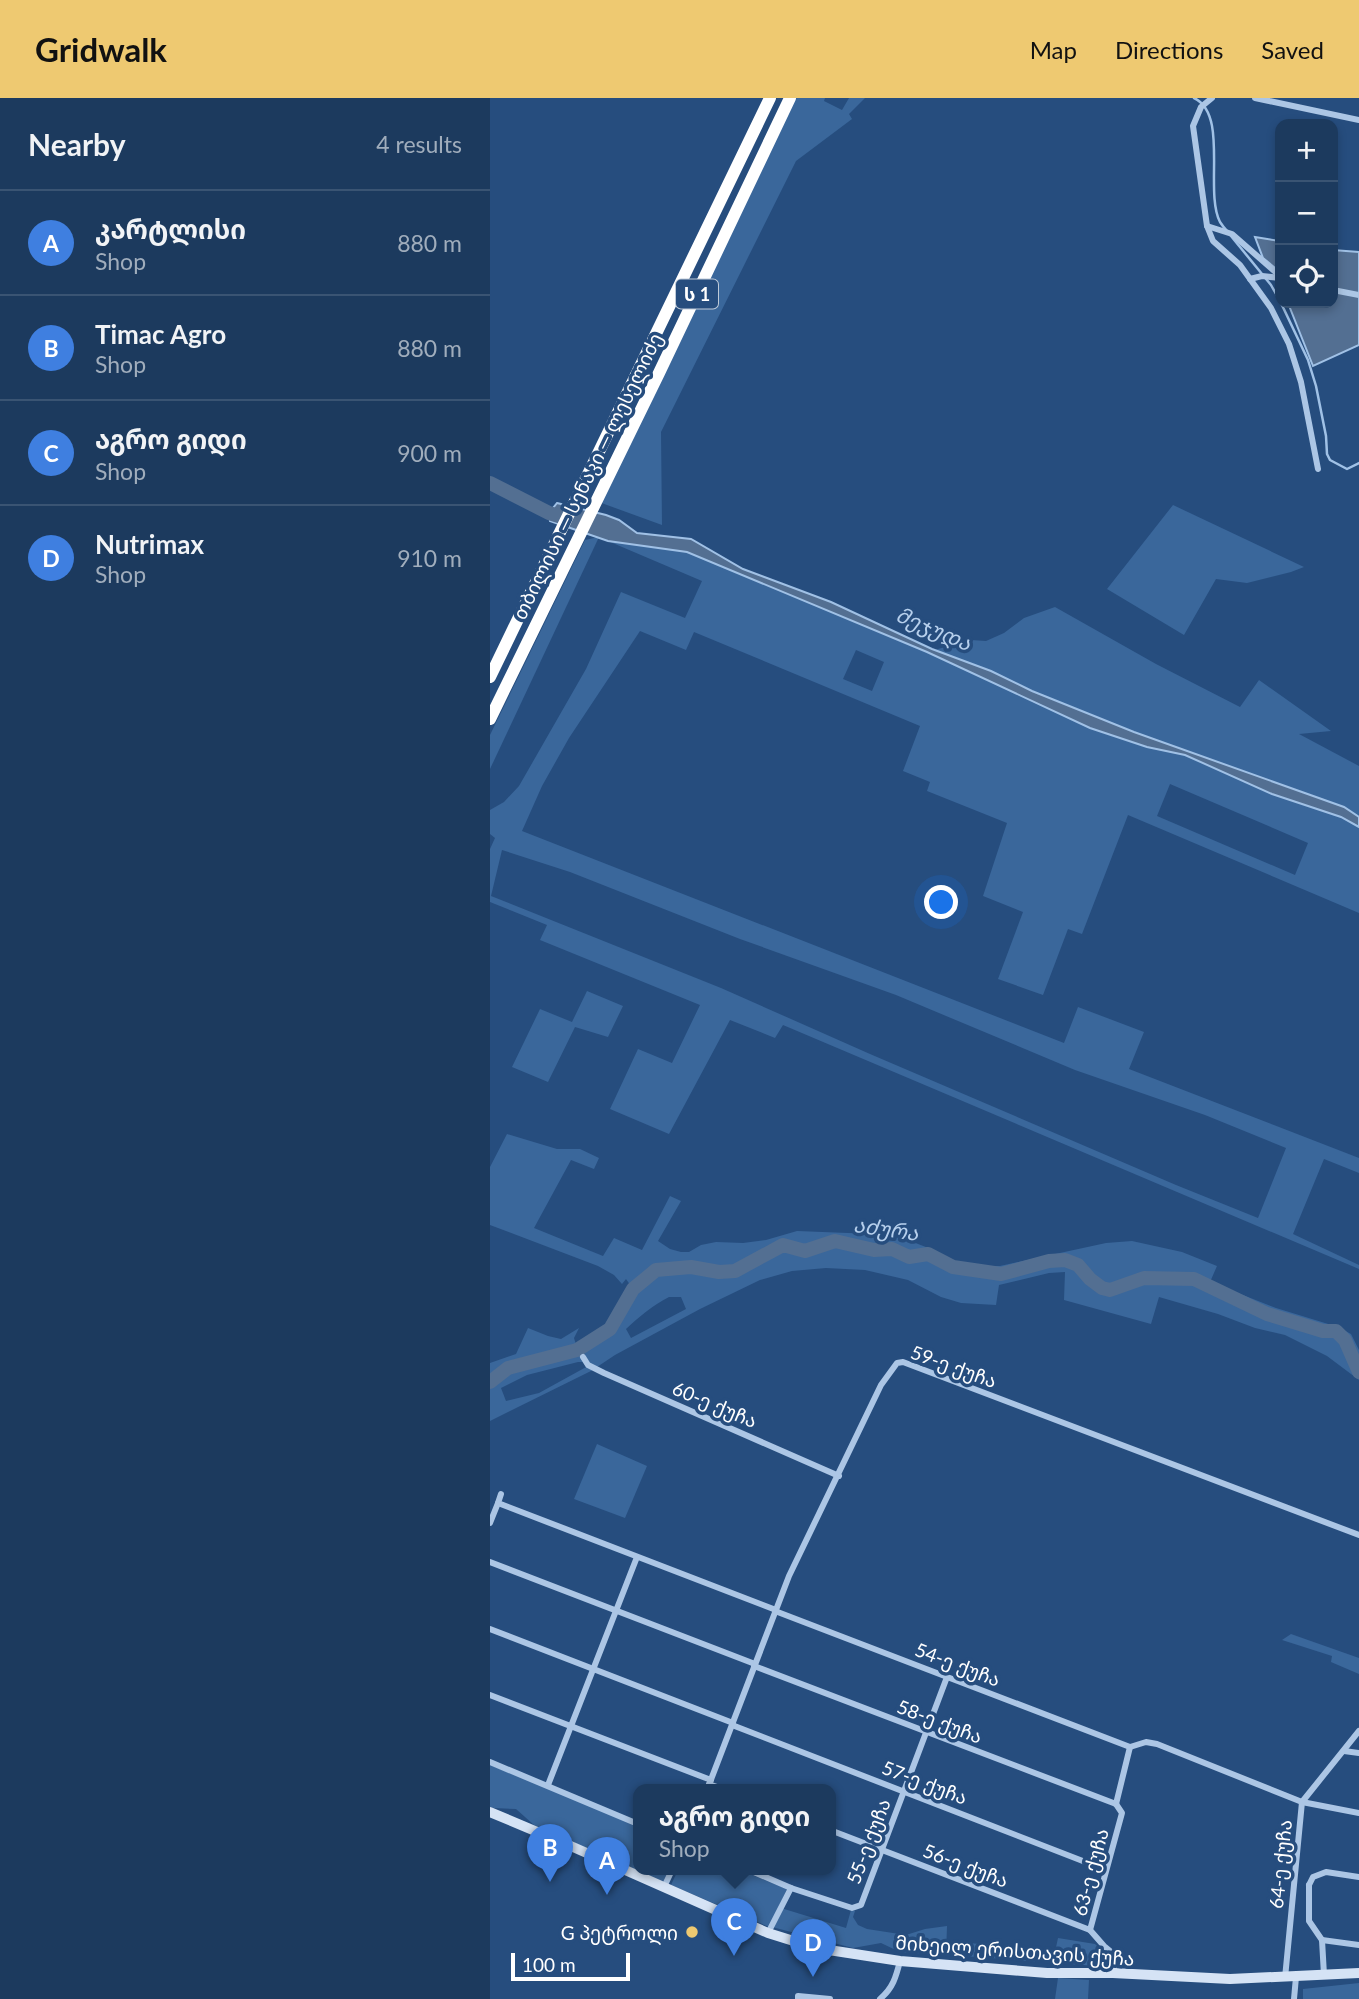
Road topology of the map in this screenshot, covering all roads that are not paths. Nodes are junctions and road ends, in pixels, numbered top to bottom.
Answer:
1 (770, 98) edge
2 (790, 98) edge
3 (1255, 98) edge
4 (1211, 99) edge
5 (1359, 120) edge
6 (1207, 226) junction
7 (1275, 273) edge
8 (1275, 277) edge
9 (1250, 279) junction
10 (1338, 291) edge
11 (1359, 295) edge
12 (1318, 469) dead end
13 (490, 677) edge
14 (490, 719) edge
15 (583, 1357) dead end
16 (839, 1476) junction
17 (501, 1494) dead end
18 (498, 1503) junction
19 (490, 1523) edge
20 (1359, 1535) edge
21 (637, 1557) junction
22 (490, 1562) edge
23 (616, 1611) junction
24 (776, 1611) junction
25 (490, 1629) edge
26 (755, 1665) junction
27 (594, 1669) junction
28 (947, 1676) junction
29 (490, 1695) edge
30 (732, 1724) junction
31 (571, 1727) junction
32 (1359, 1731) edge
33 (926, 1732) junction
34 (1130, 1747) junction
35 (1343, 1751) junction
36 (1359, 1753) edge
37 (490, 1762) edge
38 (707, 1784) edge
39 (709, 1784) edge
40 (548, 1786) junction
41 (904, 1791) junction
42 (1302, 1802) junction
43 (1116, 1804) junction
44 (490, 1812) edge
45 (1359, 1813) edge
46 (633, 1822) edge
47 (836, 1832) edge
48 (882, 1850) junction
49 (1106, 1870) junction
50 (633, 1874) edge
51 (636, 1875) edge
52 (670, 1875) edge
53 (760, 1875) edge
54 (1359, 1877) edge
55 (1294, 1882) junction
56 (1308, 1885) junction
57 (664, 1887) junction
58 (791, 1888) junction
59 (1090, 1930) junction
60 (768, 1933) junction
61 (1322, 1940) junction
62 (1359, 1945) edge
63 (900, 1961) junction
64 (1113, 1973) junction
65 (1359, 1973) edge
66 (1324, 1975) junction
67 (1290, 1977) junction
68 (797, 1999) edge
69 (830, 1999) edge
70 (880, 1999) edge
71 (1294, 1999) edge

1 - 13 highway, თბილისი — სენაკი — ლესელიძე / ს 1
2 - 14 highway, თბილისი — სენაკი — ლესელიძე / ს 1
3 - 5 street
4 - 6 street
6 - 7 street
6 - 9 street
8 - 9 street
9 - 12 street
10 - 11 street
15 - 16 street, 60-ე ქუჩა
16 - 20 street, 59-ე ქუჩა
16 - 24 street, 59-ე ქუჩა
17 - 18 street
18 - 19 street
18 - 21 street, 54-ე ქუჩა
21 - 23 street
21 - 24 street, 54-ე ქუჩა
22 - 23 street, 58-ე ქუჩა
23 - 26 street, 58-ე ქუჩა
23 - 27 street
24 - 26 street, 59-ე ქუჩა
24 - 28 street, 54-ე ქუჩა
25 - 27 street, 57-ე ქუჩა
26 - 30 street, 59-ე ქუჩა
26 - 33 street, 58-ე ქუჩა
27 - 30 street, 57-ე ქუჩა
27 - 31 street
28 - 33 street, 55-ე ქუჩა
28 - 34 street, 54-ე ქუჩა
29 - 31 street
30 - 39 street, 59-ე ქუჩა
30 - 41 street, 57-ე ქუჩა
31 - 38 street
31 - 40 street
32 - 35 street, 64-ე ქუჩა
33 - 41 street, 55-ე ქუჩა
33 - 43 street, 58-ე ქუჩა
34 - 42 street
34 - 43 street, 63-ე ქუჩა
35 - 36 street
35 - 42 street, 64-ე ქუჩა
37 - 40 street
40 - 46 street
41 - 48 street, 55-ე ქუჩა
41 - 49 street, 57-ე ქუჩა
42 - 45 street
42 - 55 street, 64-ე ქუჩა
43 - 49 street, 63-ე ქუჩა
44 - 50 main road, მიხეილ ერისთავის ქუჩა
47 - 48 street, 56-ე ქუჩა
48 - 58 street, 55-ე ქუჩა
48 - 59 street, 56-ე ქუჩა
49 - 59 street, 63-ე ქუჩა
51 - 57 main road, მიხეილ ერისთავის ქუჩა
52 - 57 street
53 - 58 street, 55-ე ქუჩა
54 - 56 street
55 - 56 street
55 - 67 street, 64-ე ქუჩა
56 - 61 street
57 - 60 main road, მიხეილ ერისთავის ქუჩა
58 - 60 street
59 - 64 street, 63-ე ქუჩა
60 - 63 main road, მიხეილ ერისთავის ქუჩა
61 - 62 street
61 - 66 street
63 - 64 main road, მიხეილ ერისთავის ქუჩა
63 - 70 street
64 - 67 main road, მიხეილ ერისთავის ქუჩა
65 - 66 main road, მიხეილ ერისთავის ქუჩა
66 - 67 main road, მიხეილ ერისთავის ქუჩა
67 - 71 street, 64-ე ქუჩა
68 - 69 street

